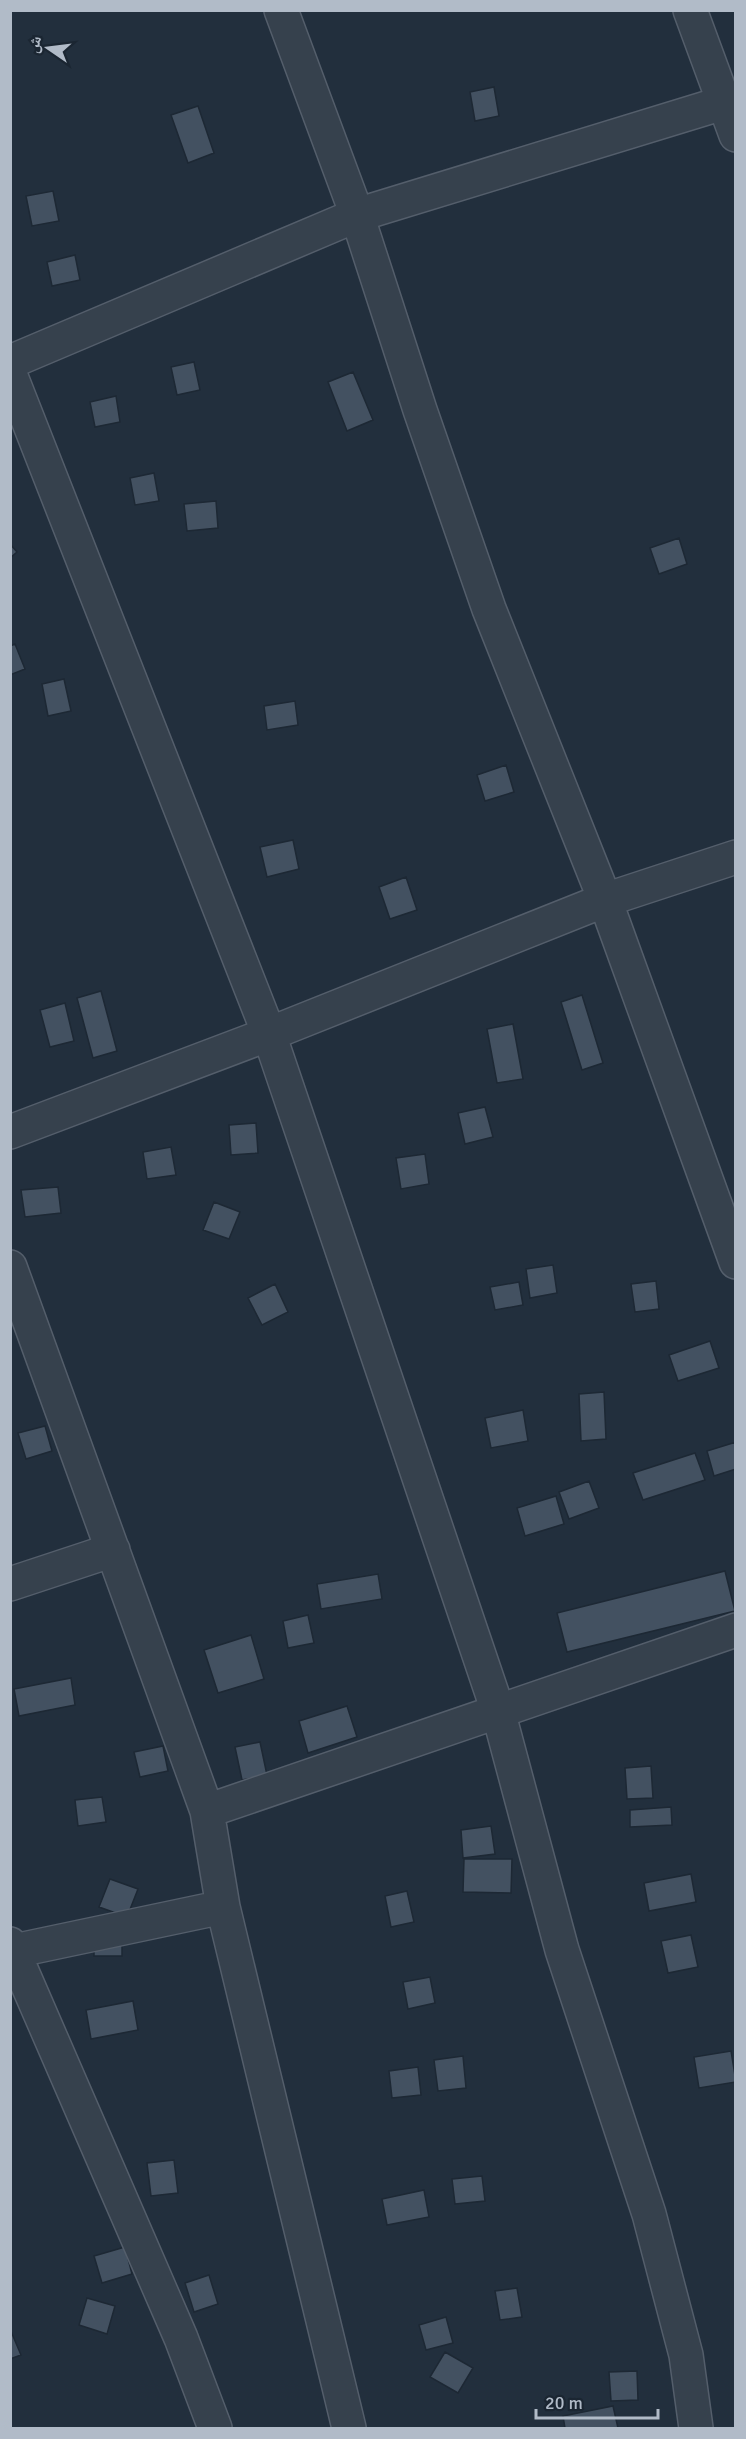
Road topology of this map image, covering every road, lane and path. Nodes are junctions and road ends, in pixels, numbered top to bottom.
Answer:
1 (281, 10) edge
2 (690, 10) edge
3 (730, 101) edge
4 (735, 135) edge
5 (357, 215) junction
6 (10, 362) edge
7 (10, 374) edge
8 (735, 857) edge
9 (605, 900) junction
10 (269, 1034) junction
11 (10, 1132) edge
12 (735, 1262) edge
13 (10, 1267) edge
14 (113, 1550) junction
15 (10, 1584) edge
16 (735, 1630) edge
17 (498, 1711) junction
18 (207, 1811) junction
19 (223, 1907) junction
20 (12, 1947) edge
21 (215, 2428) edge
22 (349, 2428) edge
23 (696, 2428) edge

1 - 5 street
2 - 3 street
3 - 4 street
3 - 5 street
5 - 6 street
5 - 9 street
7 - 10 street
8 - 9 street
9 - 10 street
9 - 12 street
10 - 11 street
10 - 17 street
13 - 14 street
14 - 15 street
14 - 18 street
16 - 17 street
17 - 18 street
17 - 23 street
18 - 19 street
19 - 20 street
19 - 22 street
20 - 21 street

